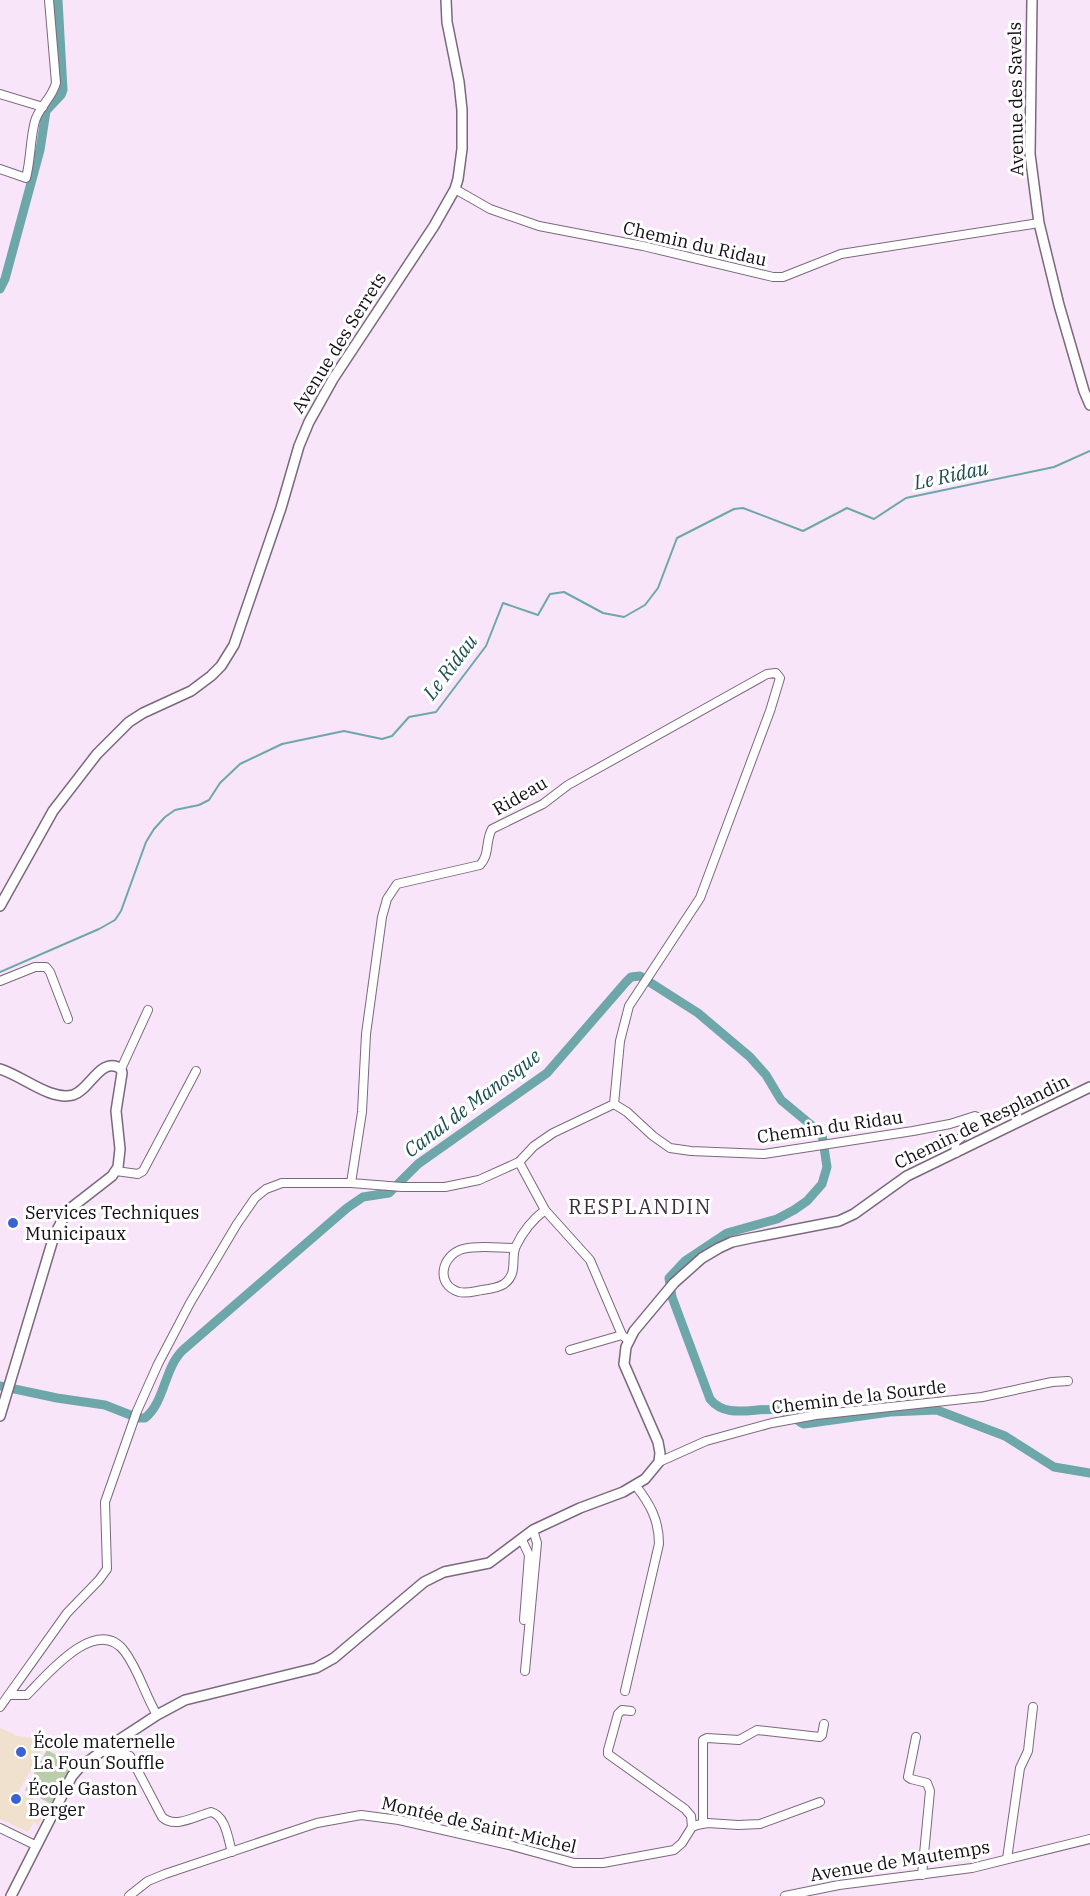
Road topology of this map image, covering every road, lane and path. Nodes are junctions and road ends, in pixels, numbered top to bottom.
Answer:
1 (49, 0) edge
2 (446, 0) edge
3 (1032, 0) edge
4 (0, 94) edge
5 (43, 107) junction
6 (0, 169) edge
7 (455, 189) junction
8 (1039, 223) junction
9 (1090, 405) edge
10 (0, 906) edge
11 (0, 981) edge
12 (148, 1010) dead end
13 (68, 1019) dead end
14 (0, 1069) edge
15 (121, 1069) junction
16 (196, 1071) dead end
17 (1090, 1087) edge
18 (614, 1104) junction
19 (956, 1153) junction
20 (519, 1162) junction
21 (116, 1172) junction
22 (351, 1183) junction
23 (544, 1210) junction
24 (514, 1248) junction
25 (625, 1338) junction
26 (570, 1350) dead end
27 (1068, 1381) dead end
28 (0, 1416) edge
29 (659, 1462) junction
30 (636, 1486) junction
31 (533, 1530) junction
32 (522, 1540) junction
33 (524, 1620) dead end
34 (525, 1671) dead end
35 (625, 1691) dead end
36 (9, 1695) junction
37 (0, 1707) edge
38 (1033, 1707) dead end
39 (631, 1711) dead end
40 (157, 1715) junction
41 (824, 1724) dead end
42 (916, 1737) dead end
43 (102, 1751) junction
44 (820, 1802) dead end
45 (702, 1823) junction
46 (692, 1827) junction
47 (0, 1828) edge
48 (1090, 1839) edge
49 (35, 1845) junction
50 (232, 1852) junction
51 (1007, 1859) junction
52 (922, 1875) junction
53 (11, 1896) edge
54 (129, 1896) edge
55 (785, 1896) edge

1 - 5 street
2 - 7 street, Avenue des Serrets
3 - 8 street, Avenue des Savels
4 - 5 street
5 - 6 street
7 - 8 street, Chemin du Ridau
7 - 10 street, Avenue des Serrets
8 - 9 street, Avenue des Savels
11 - 13 street
12 - 15 street
14 - 15 street
15 - 21 street
16 - 21 street
17 - 19 street, Chemin de Resplandin
18 - 19 street, Chemin du Ridau
18 - 20 street
18 - 22 street, Rideau
19 - 25 street, Chemin de Resplandin
20 - 22 street
20 - 23 street
21 - 28 street
22 - 36 street
23 - 24 street
23 - 25 street
24 - 24 street
25 - 26 street
25 - 29 street
27 - 29 street, Chemin de la Sourde
29 - 30 street
30 - 31 street
30 - 35 street
31 - 32 street
31 - 34 street
32 - 33 street
32 - 40 street
36 - 37 street
36 - 40 street
38 - 51 street
39 - 46 street
40 - 43 street
41 - 45 street
42 - 52 street
43 - 49 street
43 - 50 street
44 - 45 street, Montée de Saint-Michel
45 - 46 street, Montée de Saint-Michel
46 - 50 street, Montée de Saint-Michel
47 - 49 street
48 - 51 street, Avenue de Mautemps
49 - 53 street
50 - 54 street, Montée de Saint-Michel
51 - 52 street, Avenue de Mautemps
52 - 55 street, Avenue de Mautemps

